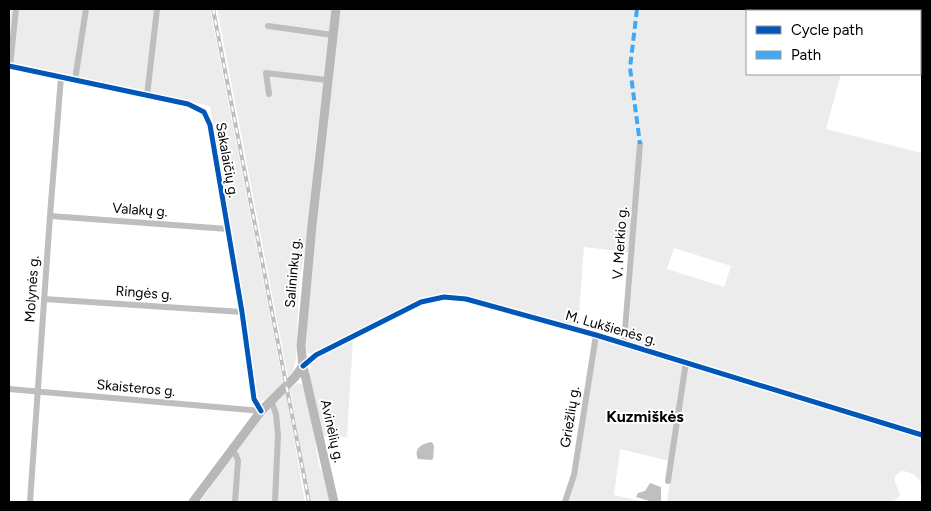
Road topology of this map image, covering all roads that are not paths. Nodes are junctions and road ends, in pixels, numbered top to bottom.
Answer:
1 (16, 9) edge
2 (86, 9) edge
3 (157, 9) edge
4 (336, 9) edge
5 (268, 26) dead end
6 (333, 35) junction
7 (9, 66) edge
8 (61, 77) junction
9 (75, 80) junction
10 (327, 80) junction
11 (270, 94) dead end
12 (147, 96) junction
13 (640, 144) dead end
14 (50, 216) junction
15 (228, 229) junction
16 (44, 298) junction
17 (242, 312) junction
18 (596, 334) junction
19 (624, 343) junction
20 (686, 362) junction
21 (303, 366) junction
22 (9, 389) edge
23 (38, 392) junction
24 (271, 400) junction
25 (261, 411) junction
26 (922, 436) edge
27 (231, 450) junction
28 (668, 481) dead end
29 (30, 502) edge
30 (193, 502) edge
31 (235, 502) edge
32 (275, 502) edge
33 (334, 502) edge
34 (565, 502) edge

1 - 7 street
2 - 9 street
3 - 12 street
4 - 6 main road, Salininkų g.
5 - 6 street
6 - 10 main road, Salininkų g.
7 - 8 street, Sakalaičių g.
8 - 9 street, Sakalaičių g.
8 - 14 street, Molynės g.
9 - 12 street, Sakalaičių g.
10 - 11 street
10 - 21 main road, Salininkų g.
12 - 15 street, Sakalaičių g.
13 - 19 street, V. Merkio g.
14 - 15 street, Valakų g.
14 - 16 street, Molynės g.
15 - 17 street, Sakalaičių g.
16 - 17 street, Ringės g.
16 - 23 street, Molynės g.
17 - 25 street, Sakalaičių g.
18 - 19 street, M. Lukšienės g.
18 - 21 street, M. Lukšienės g.
18 - 34 street, Griežlių g.
19 - 20 street, M. Lukšienės g.
20 - 26 street, M. Lukšienės g.
20 - 28 street
21 - 24 main road
21 - 33 main road, Avinėlių g.
22 - 23 street, Skaisteros g.
23 - 25 street, Skaisteros g.
23 - 29 street, Molynės g.
24 - 25 main road
24 - 32 street
25 - 27 main road
27 - 30 main road
27 - 31 street

